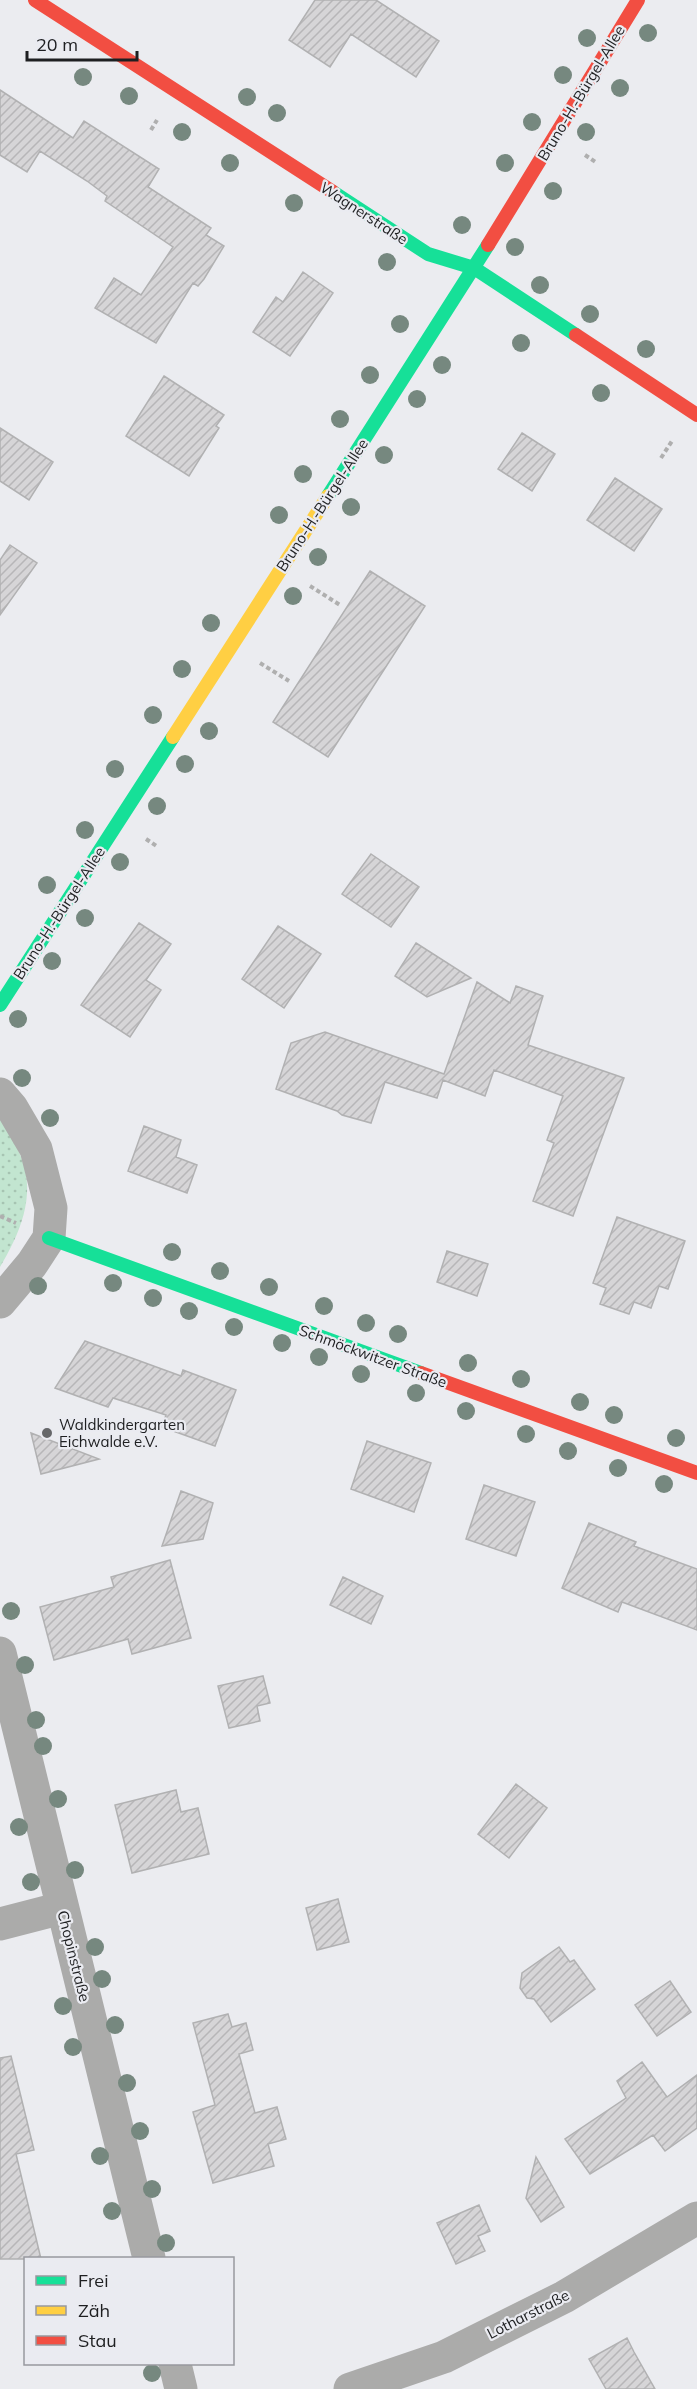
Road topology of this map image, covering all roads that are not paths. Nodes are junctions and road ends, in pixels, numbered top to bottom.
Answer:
1 (35, 0) edge
2 (638, 0) edge
3 (474, 268) junction
4 (697, 415) edge
5 (0, 1005) edge
6 (0, 1095) edge
7 (49, 1238) junction
8 (0, 1302) edge
9 (697, 1473) edge
10 (0, 1653) edge
11 (62, 1908) junction
12 (0, 1923) edge
13 (697, 2218) edge
14 (149, 2257) edge
15 (175, 2365) edge
16 (181, 2389) edge
17 (350, 2389) edge

1 - 3 street, Wagnerstraße
2 - 3 street, Bruno-H.-Bürgel-Allee
3 - 4 street, Wagnerstraße
3 - 5 street, Bruno-H.-Bürgel-Allee
6 - 7 street
7 - 8 street
7 - 9 street, Schmöckwitzer Straße
10 - 11 street, Chopinstraße
11 - 12 street
11 - 14 street, Chopinstraße
13 - 17 street, Lotharstraße
15 - 16 street

